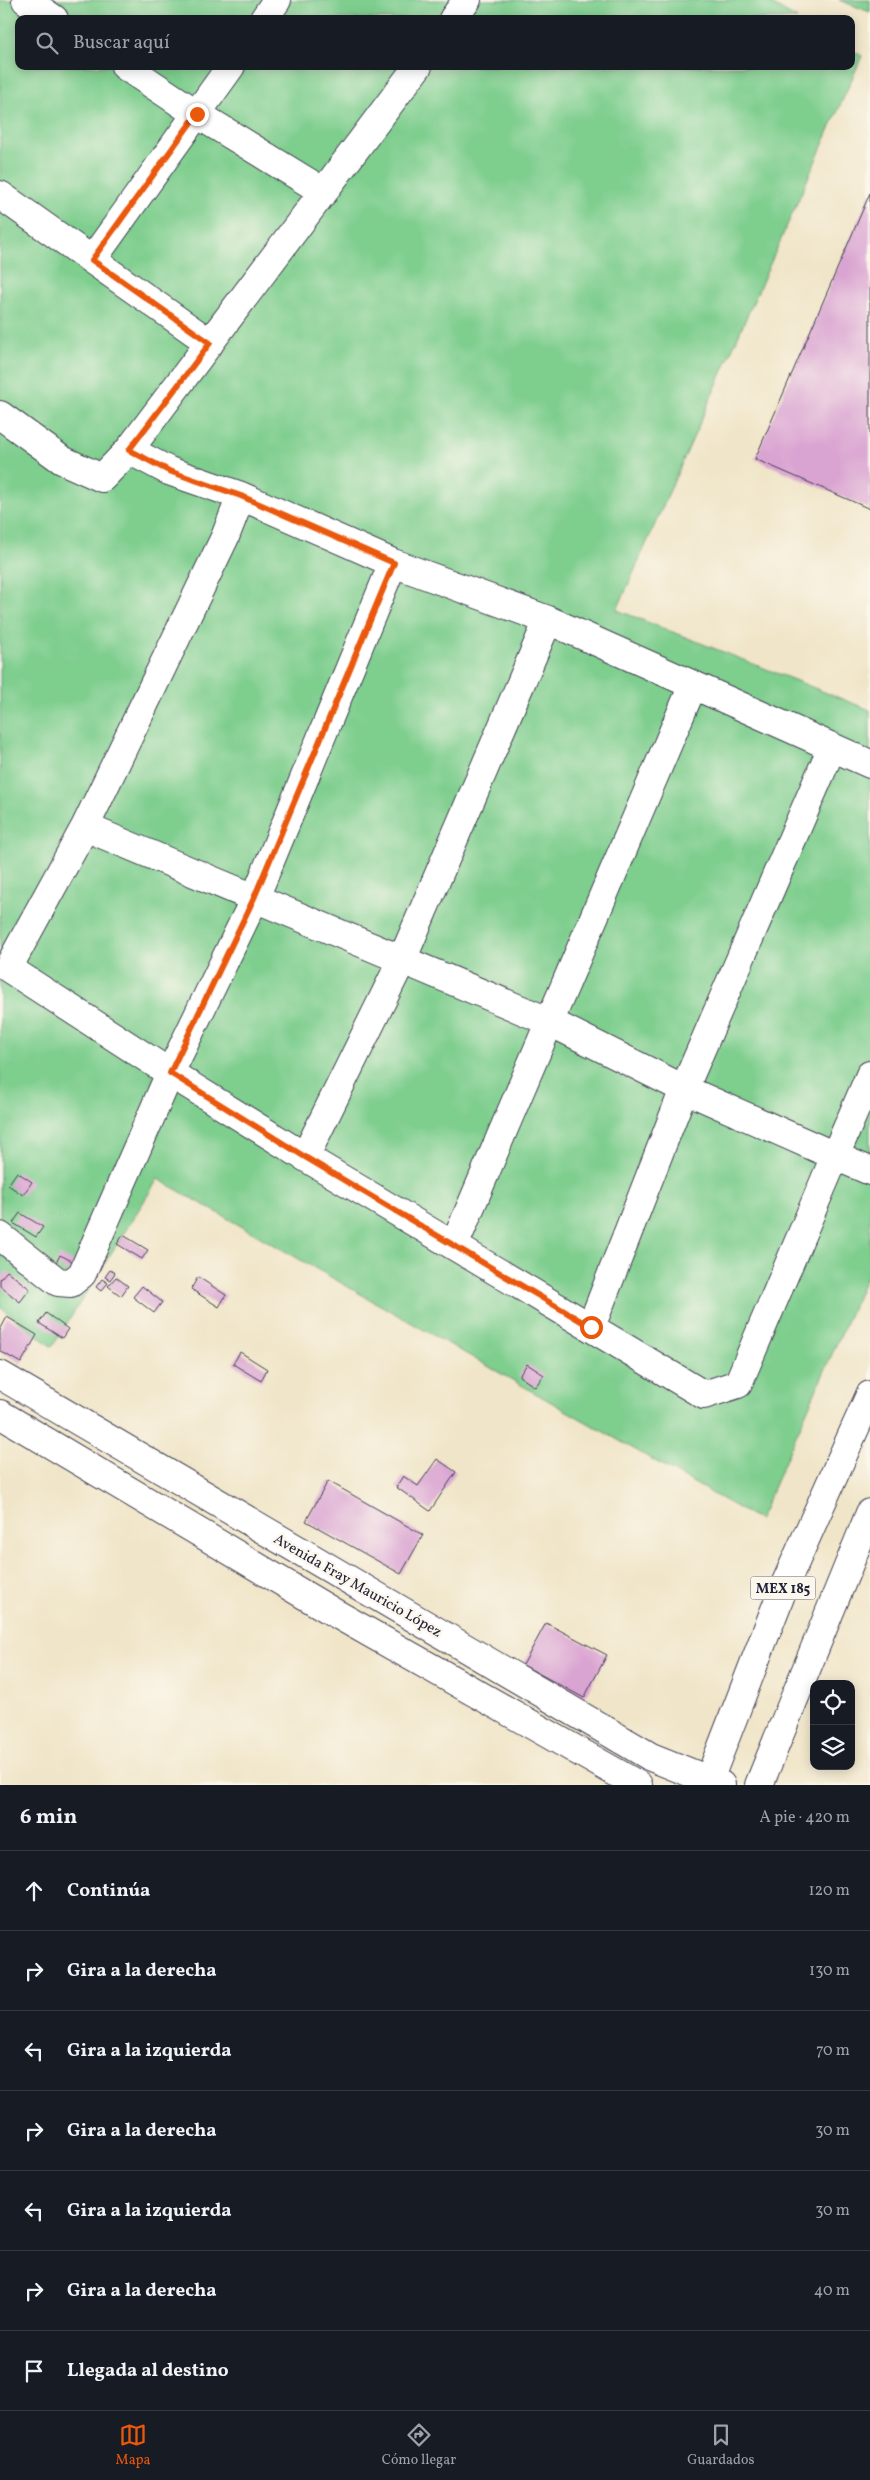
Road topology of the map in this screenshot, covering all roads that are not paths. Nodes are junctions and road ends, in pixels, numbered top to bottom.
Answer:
1 (26, 0) edge
2 (277, 0) edge
3 (468, 0) edge
4 (48, 15) edge
5 (267, 15) edge
6 (457, 15) edge
7 (131, 70) edge
8 (228, 70) edge
9 (415, 70) edge
10 (197, 114) junction
11 (324, 192) junction
12 (0, 195) edge
13 (92, 260) junction
14 (210, 343) junction
15 (0, 415) edge
16 (129, 450) junction
17 (241, 496) junction
18 (394, 563) junction
19 (548, 620) junction
20 (694, 685) junction
21 (832, 747) junction
22 (870, 764) edge
23 (85, 827) junction
24 (254, 898) junction
25 (402, 960) junction
26 (3, 971) edge
27 (548, 1021) junction
28 (170, 1073) junction
29 (870, 1075) edge
30 (684, 1089) junction
31 (835, 1156) junction
32 (305, 1157) junction
33 (870, 1171) edge
34 (0, 1236) edge
35 (454, 1246) junction
36 (591, 1327) junction
37 (0, 1375) edge
38 (870, 1396) edge
39 (0, 1414) edge
40 (870, 1513) edge
41 (712, 1783) edge
42 (638, 1785) edge
43 (759, 1785) edge

1 - 4 street
2 - 5 street
3 - 6 street
7 - 10 street
8 - 10 street
9 - 11 street
10 - 11 street
10 - 13 street
11 - 14 street
12 - 13 street
13 - 14 street
14 - 16 street
15 - 16 street
16 - 17 street
17 - 18 street
17 - 23 street
18 - 19 street
18 - 24 street
19 - 20 street
19 - 25 street
20 - 21 street
20 - 27 street
21 - 22 street
21 - 30 street
23 - 24 street
23 - 26 street
24 - 25 street
24 - 28 street
25 - 27 street
25 - 32 street
26 - 28 street
27 - 30 street
27 - 35 street
28 - 32 street
28 - 34 street
29 - 31 street
30 - 31 street
30 - 36 street
31 - 33 street
31 - 36 street
32 - 35 street
35 - 36 street
37 - 41 street, Avenida Fray Mauricio López
38 - 41 street, MEX 185
39 - 42 street
40 - 43 street, MEX 185

